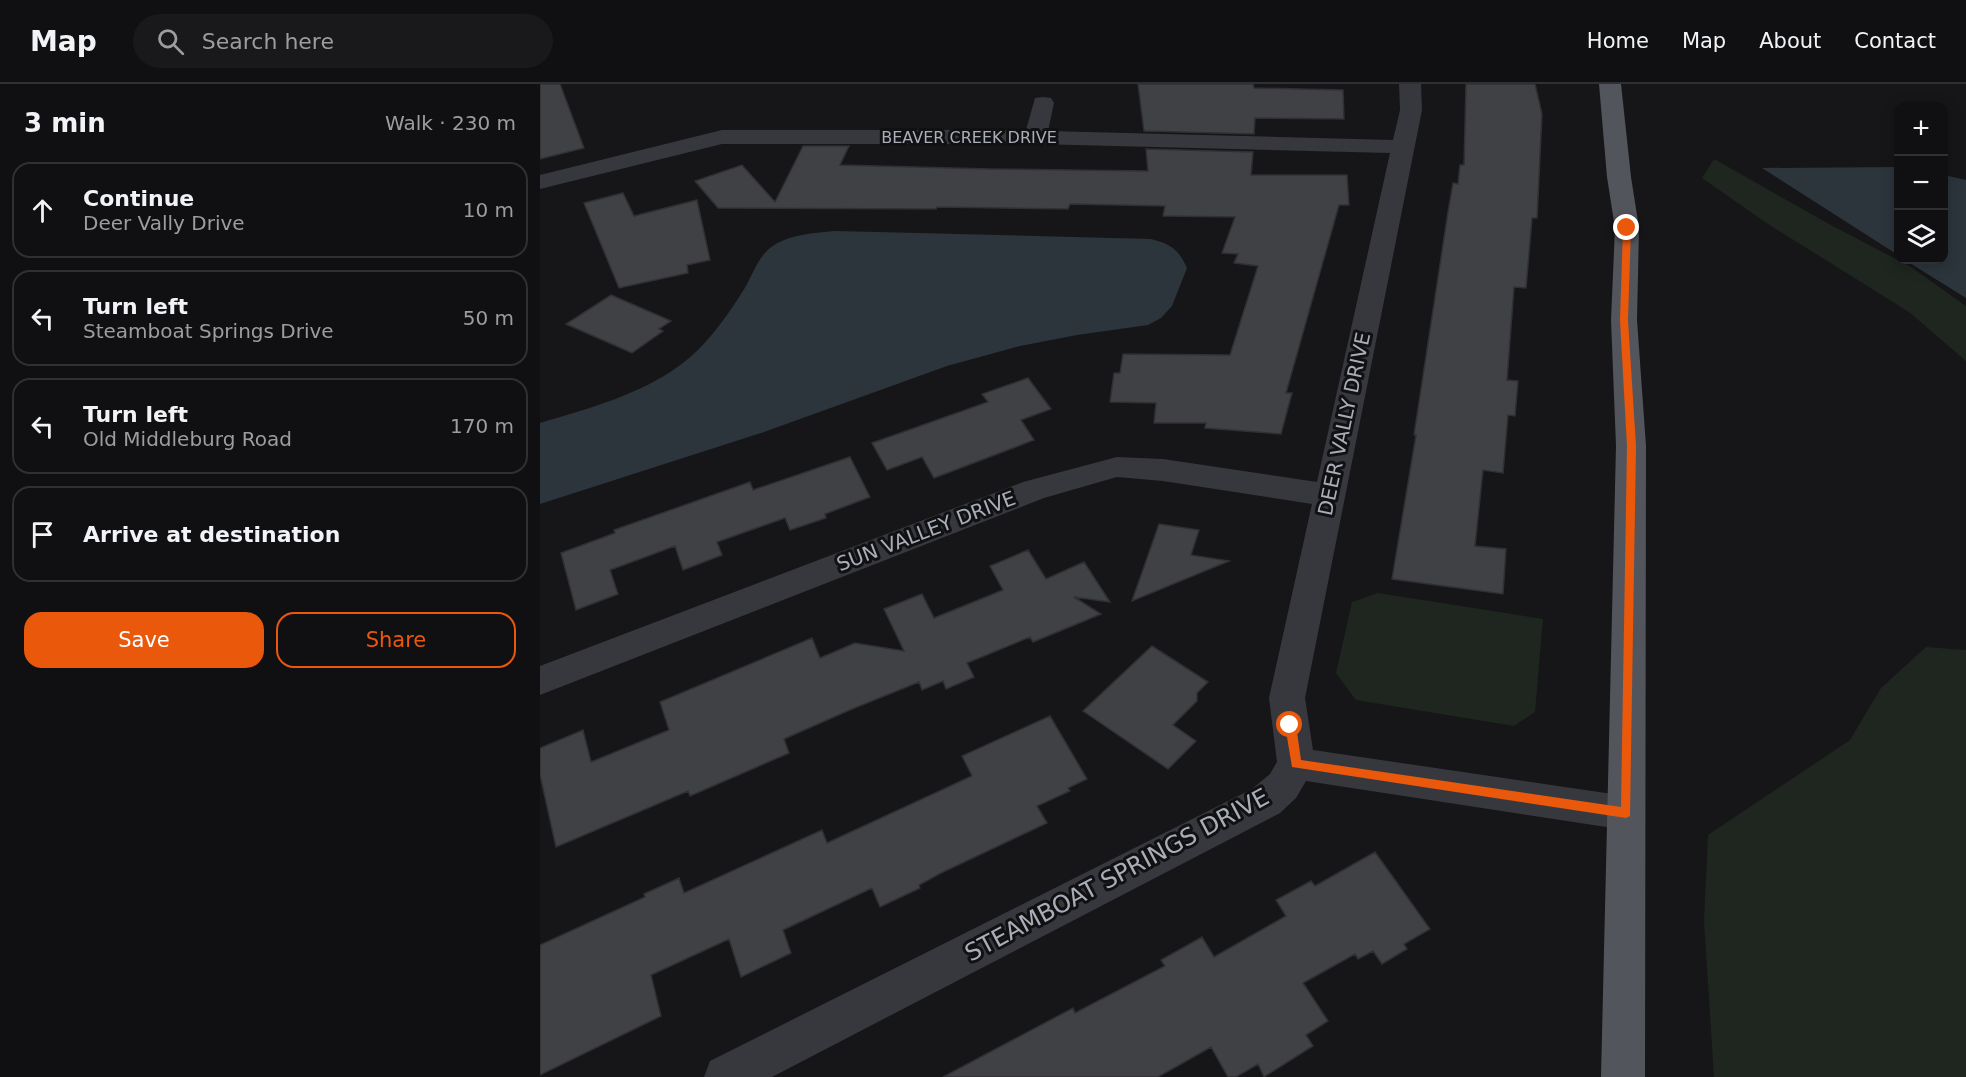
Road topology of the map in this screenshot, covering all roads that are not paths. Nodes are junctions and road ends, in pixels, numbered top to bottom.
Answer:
1 (1410, 84) edge
2 (1610, 84) edge
3 (1043, 103) dead end
4 (1035, 137) junction
5 (1403, 147) junction
6 (540, 182) edge
7 (1328, 495) junction
8 (540, 681) edge
9 (1296, 764) junction
10 (1626, 813) junction
11 (726, 1077) edge
12 (1623, 1077) edge

1 - 5 street, DEER VALLY DRIVE
2 - 10 main road
3 - 4 street
4 - 5 street, BEAVER CREEK DRIVE
4 - 6 street, BEAVER CREEK DRIVE
5 - 7 street, DEER VALLY DRIVE
7 - 8 street, SUN VALLEY DRIVE
7 - 9 street, DEER VALLY DRIVE
9 - 10 street
9 - 11 street, STEAMBOAT SPRINGS DRIVE
10 - 12 main road

